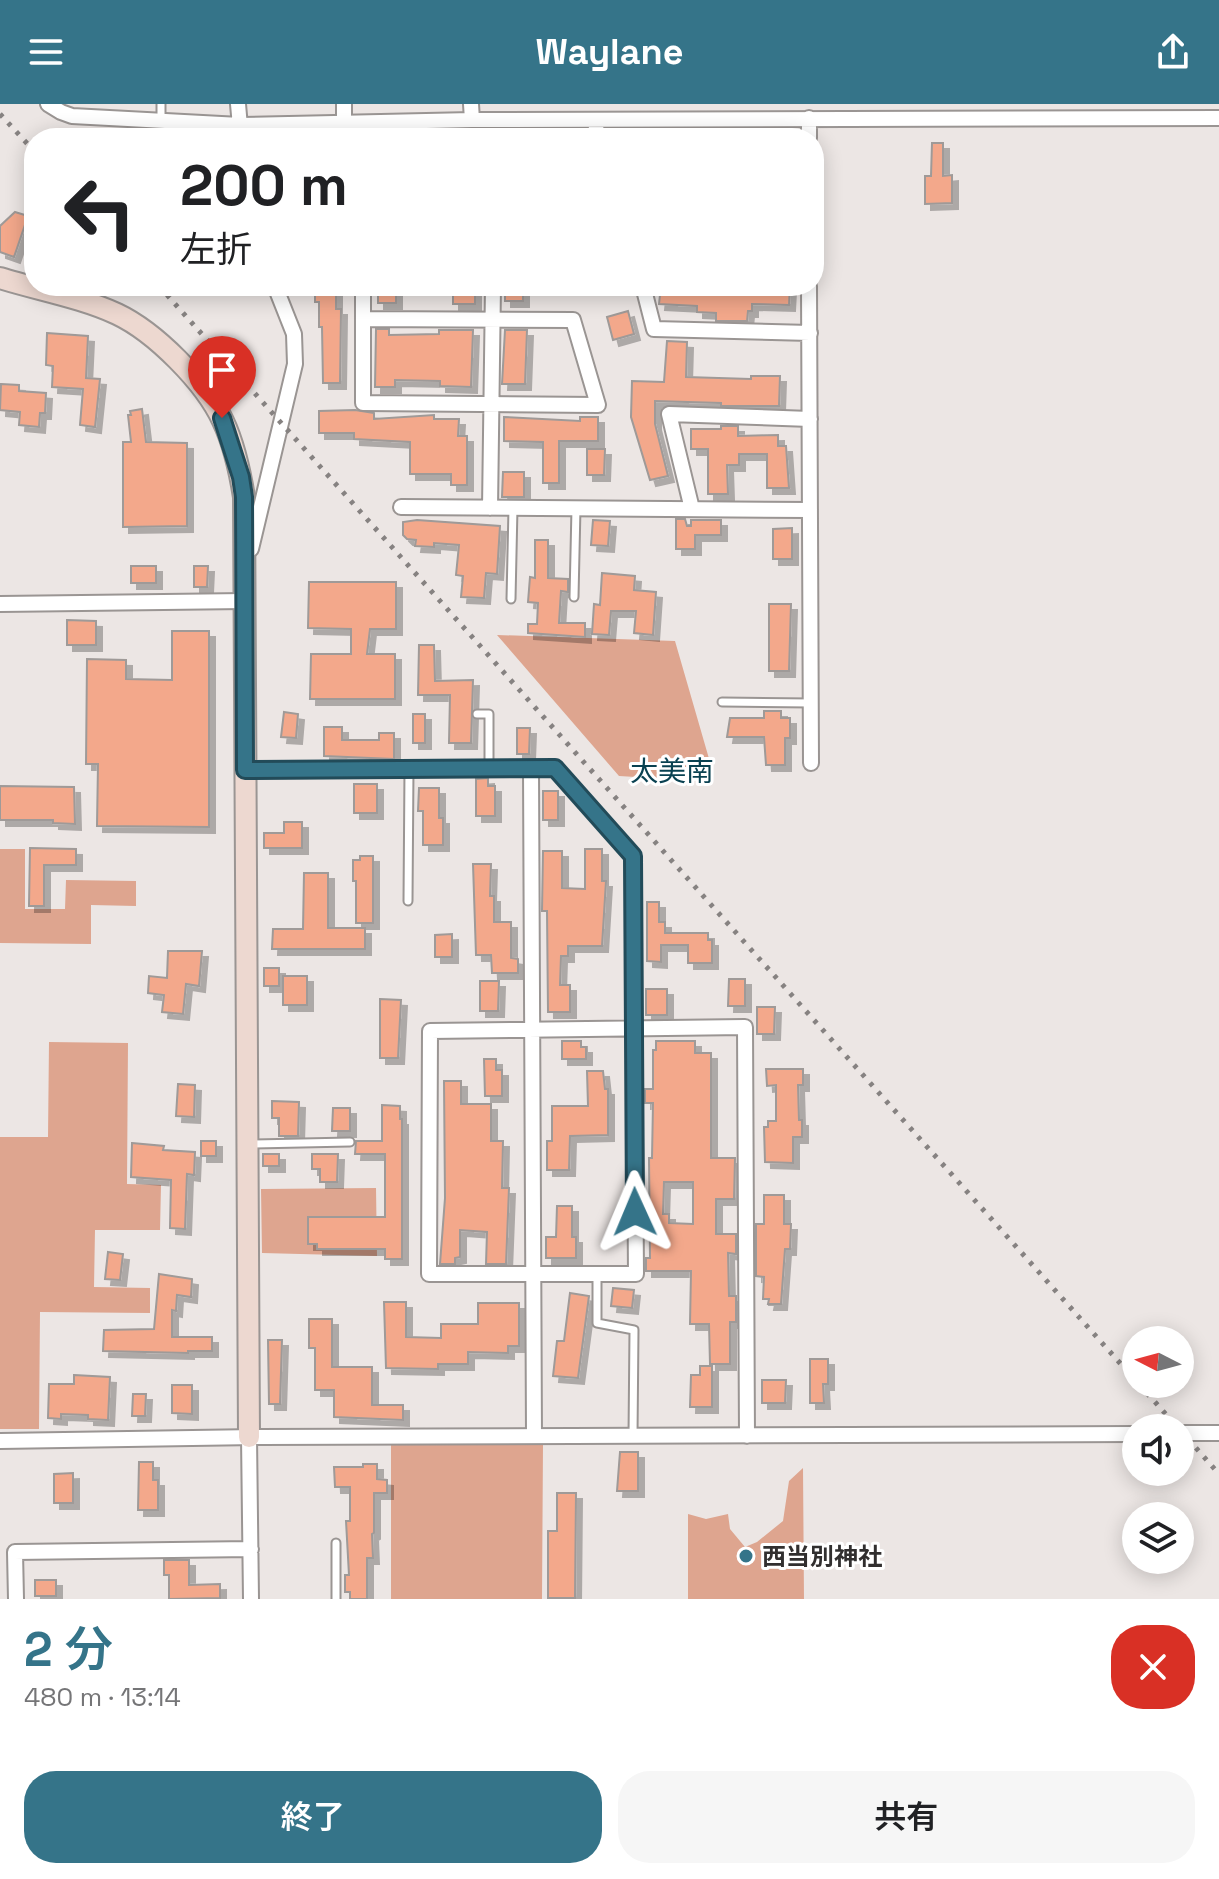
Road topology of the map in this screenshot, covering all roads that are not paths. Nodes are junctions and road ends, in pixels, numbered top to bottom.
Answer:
1 (48, 104) edge
2 (161, 104) edge
3 (238, 104) edge
4 (344, 104) edge
5 (471, 104) edge
6 (809, 118) junction
7 (1219, 118) edge
8 (472, 120) junction
9 (495, 120) junction
10 (594, 120) junction
11 (161, 122) junction
12 (344, 124) junction
13 (208, 128) edge
14 (240, 128) edge
15 (292, 128) edge
16 (495, 128) edge
17 (596, 128) edge
18 (809, 128) edge
19 (0, 278) edge
20 (24, 285) edge
21 (60, 296) edge
22 (279, 296) edge
23 (363, 296) edge
24 (493, 296) edge
25 (646, 296) edge
26 (809, 296) edge
27 (363, 319) junction
28 (493, 320) junction
29 (810, 333) junction
30 (492, 404) junction
31 (810, 419) junction
32 (401, 507) dead end
33 (490, 508) junction
34 (513, 508) junction
35 (576, 508) junction
36 (692, 509) junction
37 (810, 510) junction
38 (244, 591) junction
39 (574, 597) dead end
40 (511, 599) dead end
41 (0, 604) edge
42 (722, 702) dead end
43 (811, 703) junction
44 (477, 714) dead end
45 (811, 763) dead end
46 (489, 768) junction
47 (409, 769) junction
48 (531, 769) junction
49 (245, 770) junction
50 (408, 901) dead end
51 (633, 1026) junction
52 (533, 1030) junction
53 (350, 1142) dead end
54 (246, 1144) junction
55 (534, 1273) junction
56 (597, 1274) junction
57 (1194, 1433) edge
58 (1219, 1433) edge
59 (1122, 1434) edge
60 (534, 1436) junction
61 (633, 1436) junction
62 (747, 1436) junction
63 (249, 1437) junction
64 (0, 1441) edge
65 (336, 1543) dead end
66 (251, 1549) junction
67 (16, 1599) edge
68 (251, 1599) edge
69 (336, 1599) edge

1 - 11 street
2 - 11 lane
3 - 14 street
4 - 12 street
5 - 8 street
6 - 7 street
6 - 10 street
6 - 18 street
8 - 9 street
8 - 12 street
9 - 10 street
9 - 16 street
10 - 17 street
11 - 13 street
12 - 15 street
19 - 20 street
21 - 38 street
22 - 38 street
23 - 27 street
24 - 28 street
25 - 29 street
26 - 29 street
27 - 28 street
27 - 30 street
28 - 30 street
28 - 30 street
29 - 31 street
30 - 33 street
31 - 36 street
31 - 37 street
32 - 33 street
33 - 34 street
34 - 35 street
34 - 40 lane
35 - 36 street
35 - 39 lane
36 - 37 street
37 - 43 street
38 - 41 street
38 - 49 street
42 - 43 lane
43 - 45 street
44 - 46 lane
46 - 47 street
46 - 48 street
47 - 49 street
47 - 50 lane
48 - 51 street
48 - 52 street
49 - 54 street
51 - 52 street
51 - 56 street
51 - 62 street
52 - 55 street
52 - 55 street
53 - 54 lane
54 - 63 street
55 - 56 street
55 - 60 street
56 - 61 lane
57 - 58 street
59 - 62 street
60 - 61 street
60 - 63 street
61 - 62 street
63 - 64 street
63 - 66 street
65 - 69 lane
66 - 67 street
66 - 68 street

